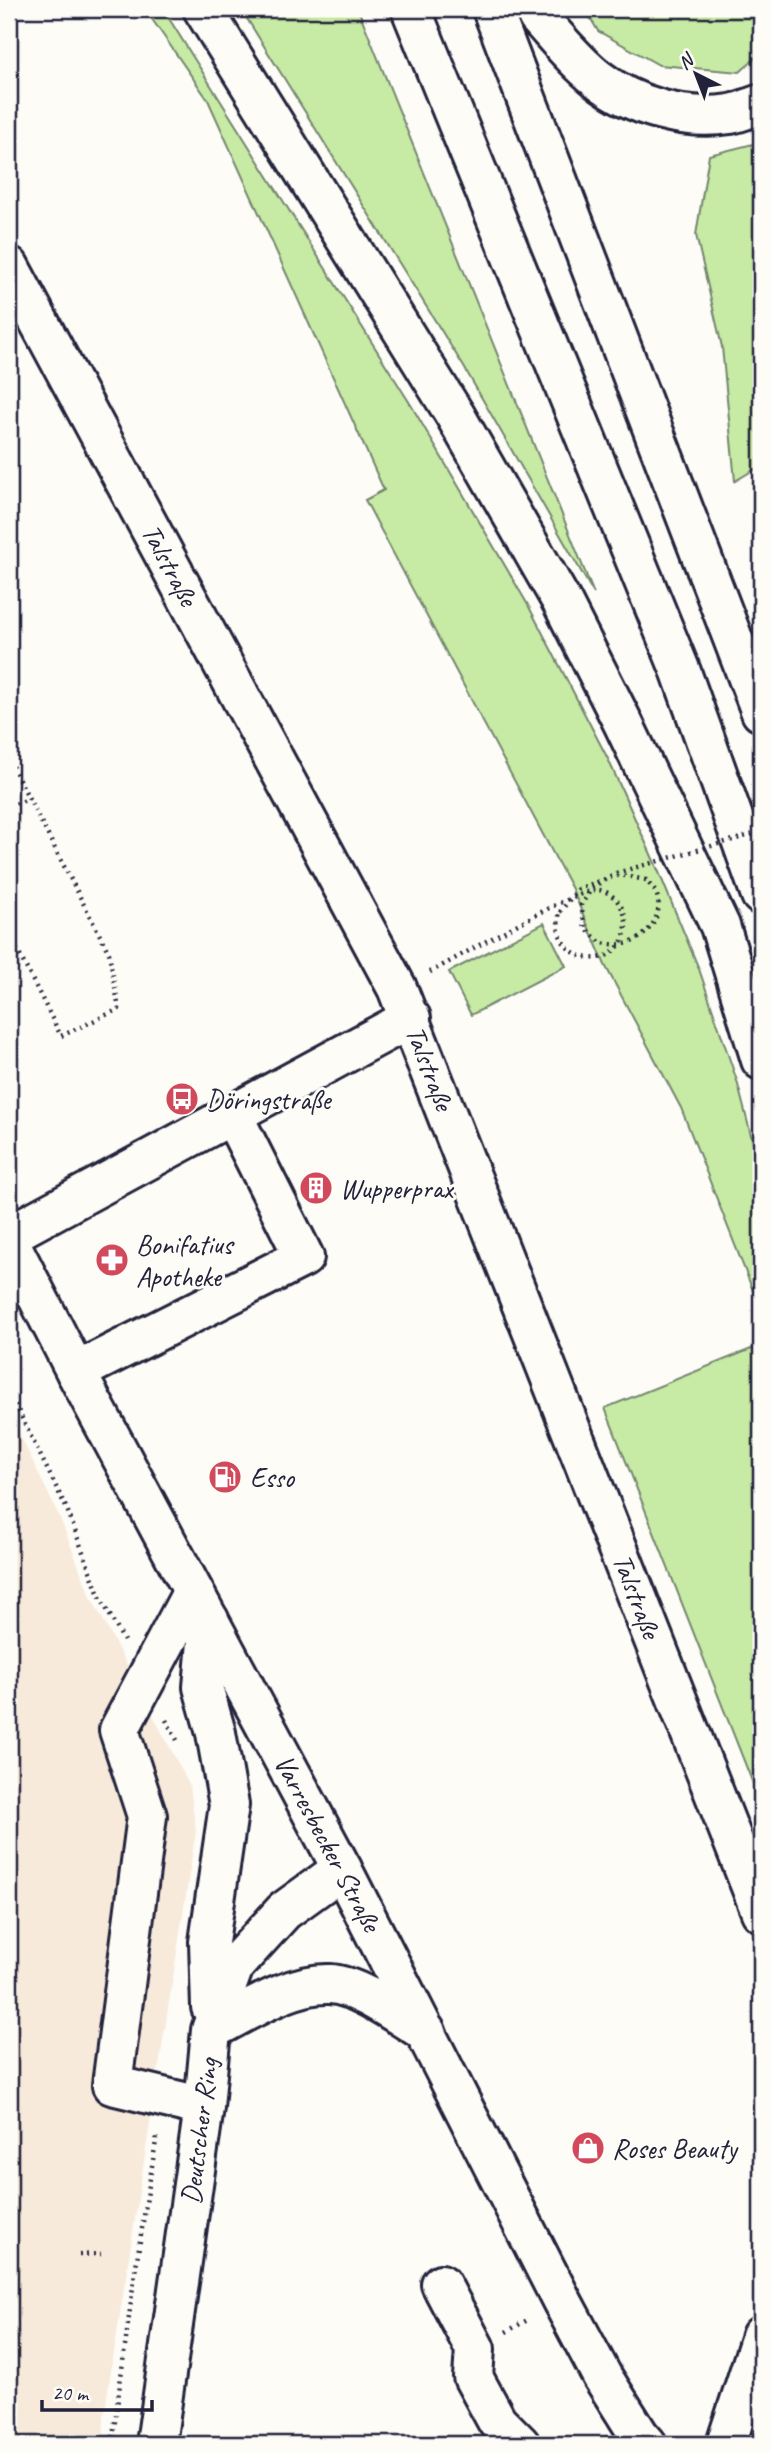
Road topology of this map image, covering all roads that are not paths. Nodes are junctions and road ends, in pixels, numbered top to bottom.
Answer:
1 (203, 9) edge
2 (411, 9) edge
3 (492, 9) edge
4 (534, 9) edge
5 (761, 104) edge
6 (9, 266) edge
7 (761, 712) edge
8 (761, 895) edge
9 (404, 1003) junction
10 (761, 1060) edge
11 (232, 1114) junction
12 (9, 1235) edge
13 (9, 1241) edge
14 (76, 1372) junction
15 (201, 1605) junction
16 (342, 1869) junction
17 (761, 1912) edge
18 (211, 2031) junction
19 (426, 2032) junction
20 (204, 2107) junction
21 (441, 2284) dead end
22 (761, 2336) edge
23 (156, 2444) edge
24 (520, 2444) edge
25 (648, 2444) edge
26 (726, 2444) edge

1 - 10 main road
2 - 8 main road
3 - 7 main road
4 - 5 main road
6 - 9 main road, Talstraße
9 - 11 main road
9 - 17 main road, Talstraße
11 - 12 main road
11 - 14 main road
13 - 14 main road, Varresbecker Straße
14 - 15 main road, Varresbecker Straße
15 - 16 main road, Varresbecker Straße
15 - 18 main road
15 - 20 main road
16 - 18 main road, Deutscher Ring
16 - 19 main road, Varresbecker Straße
18 - 19 main road
18 - 20 main road, Deutscher Ring
19 - 25 main road, Varresbecker Straße
20 - 23 main road, Deutscher Ring
21 - 24 main road
22 - 26 main road

